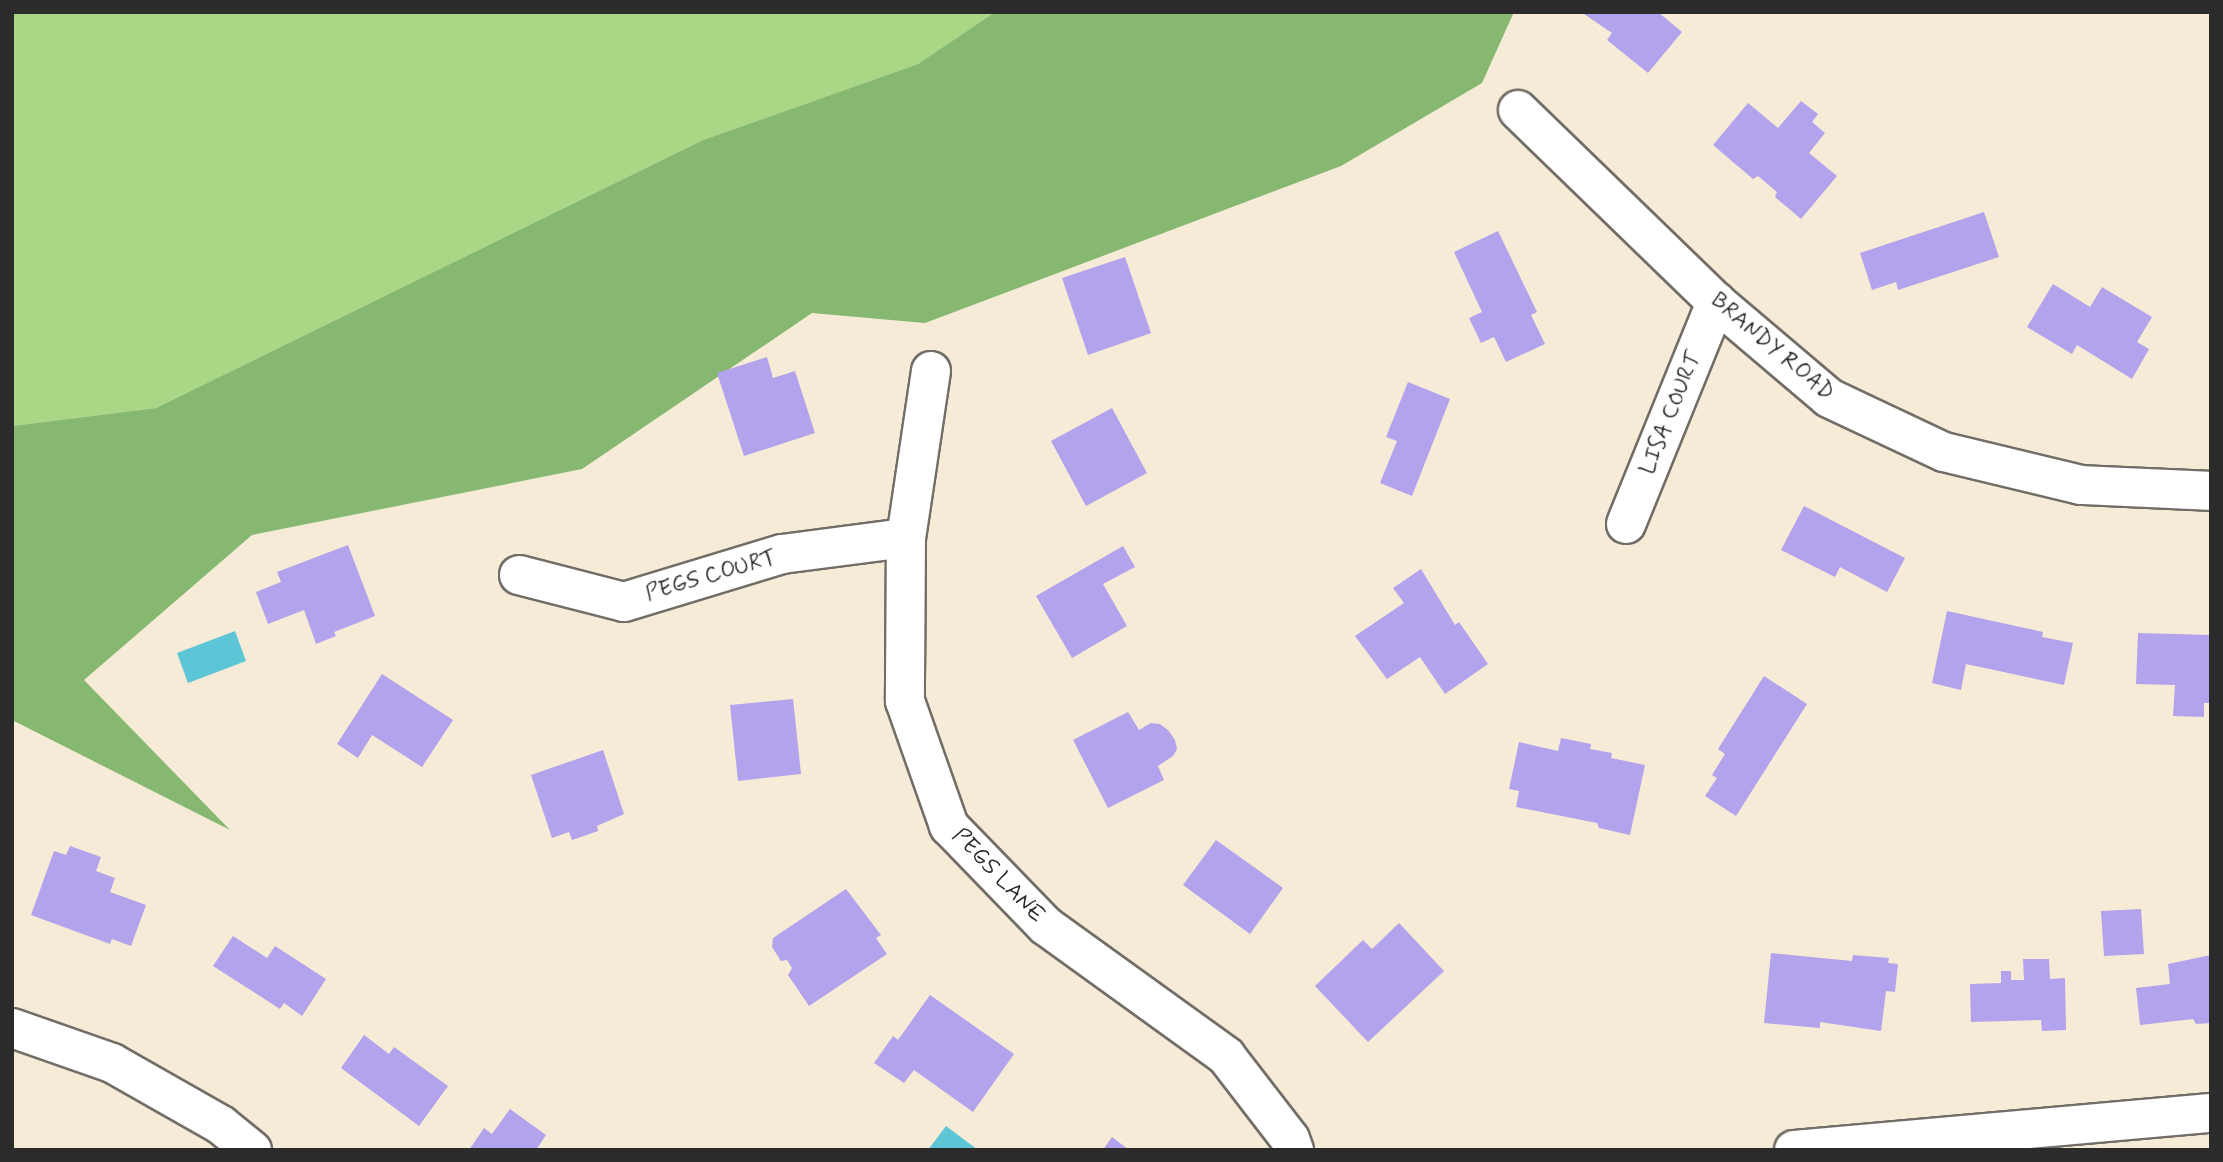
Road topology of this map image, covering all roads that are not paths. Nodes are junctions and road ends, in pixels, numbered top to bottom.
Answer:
1 (1518, 110) dead end
2 (1716, 302) junction
3 (931, 371) dead end
4 (2211, 491) edge
5 (1626, 524) dead end
6 (906, 538) junction
7 (519, 575) dead end
8 (12, 1028) edge
9 (2211, 1113) edge
10 (2056, 1139) edge
11 (252, 1150) edge
12 (1294, 1150) edge
13 (1794, 1150) edge

1 - 2 street, BRANDY ROAD
2 - 4 street, BRANDY ROAD
2 - 5 street, LISA COURT
3 - 6 street, PEGS LANE
6 - 7 street, PEGS COURT
6 - 12 street, PEGS LANE
8 - 11 street
9 - 10 street
10 - 13 street

